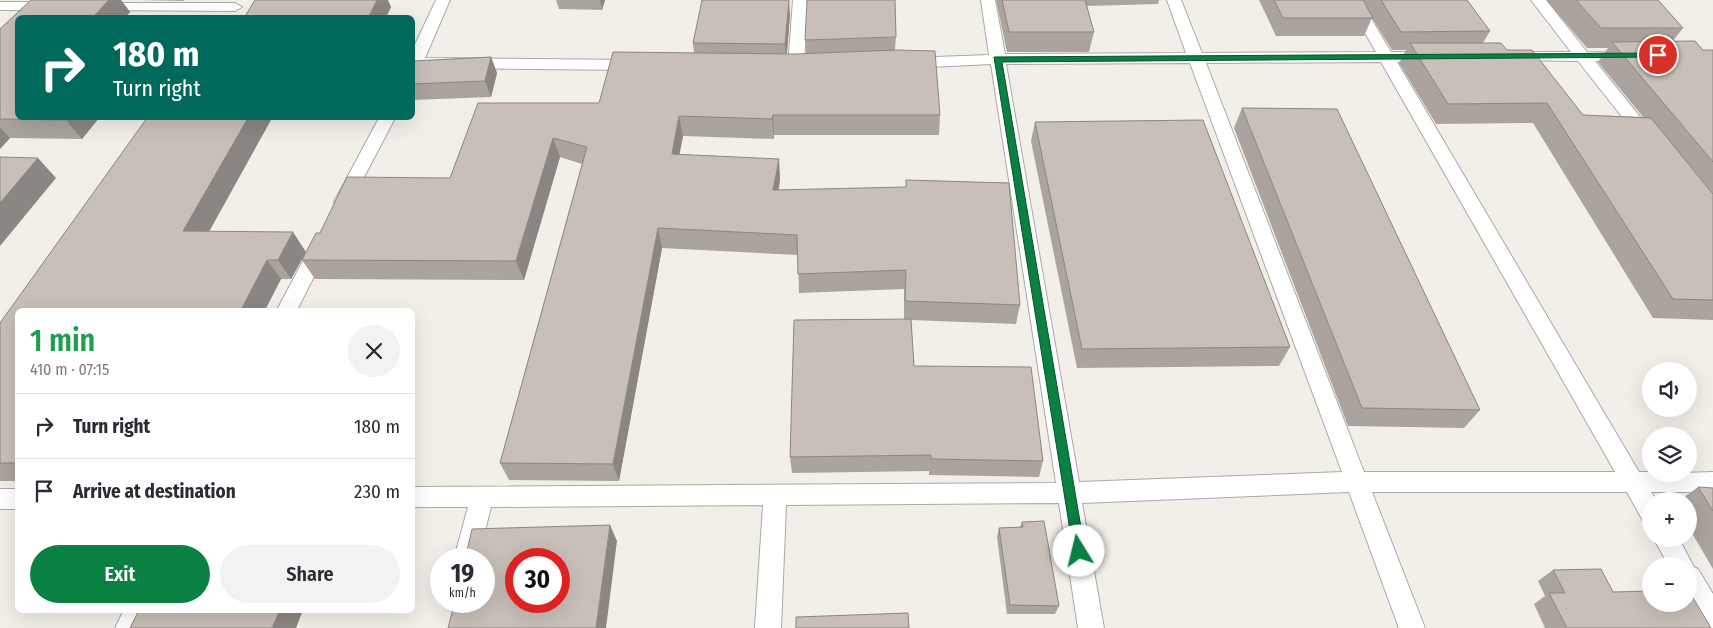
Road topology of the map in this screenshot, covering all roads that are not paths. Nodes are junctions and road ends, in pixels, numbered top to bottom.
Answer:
1 (443, 0) edge
2 (800, 0) edge
3 (988, 0) edge
4 (1174, 0) edge
5 (1353, 0) edge
6 (1538, 0) edge
7 (0, 6) edge
8 (68, 6) edge
9 (88, 6) edge
10 (234, 8) edge
11 (1643, 56) edge
12 (1386, 57) junction
13 (1445, 57) edge
14 (1495, 57) edge
15 (1584, 57) junction
16 (997, 59) junction
17 (1197, 59) junction
18 (415, 63) edge
19 (892, 63) edge
20 (415, 65) edge
21 (646, 65) edge
22 (815, 66) edge
23 (776, 67) edge
24 (796, 67) junction
25 (386, 120) edge
26 (1658, 150) edge
27 (337, 214) edge
28 (328, 231) edge
29 (288, 308) edge
30 (1357, 482) junction
31 (1633, 482) junction
32 (1713, 482) edge
33 (1069, 493) junction
34 (775, 495) junction
35 (482, 496) junction
36 (415, 497) edge
37 (1642, 498) edge
38 (0, 499) edge
39 (15, 499) edge
40 (469, 548) edge
41 (1697, 591) edge
42 (136, 613) edge
43 (1713, 618) edge
44 (128, 628) edge
45 (768, 628) edge
46 (1091, 628) edge
47 (1412, 628) edge

1 - 18 street
2 - 24 street
3 - 16 street
4 - 17 street
5 - 12 street
6 - 15 street
7 - 8 street
9 - 10 street
11 - 15 street
12 - 13 street
12 - 17 street
12 - 31 street
14 - 15 street
15 - 26 street
16 - 17 street
16 - 19 street
16 - 33 street
17 - 30 street
20 - 21 street
22 - 24 street
23 - 24 street
25 - 27 street
28 - 29 street
30 - 31 street
30 - 33 street
30 - 47 street
31 - 32 street
31 - 37 street
33 - 34 street
33 - 46 street
34 - 35 street
34 - 45 street
35 - 36 street
35 - 40 street
38 - 39 street
41 - 43 street
42 - 44 street

